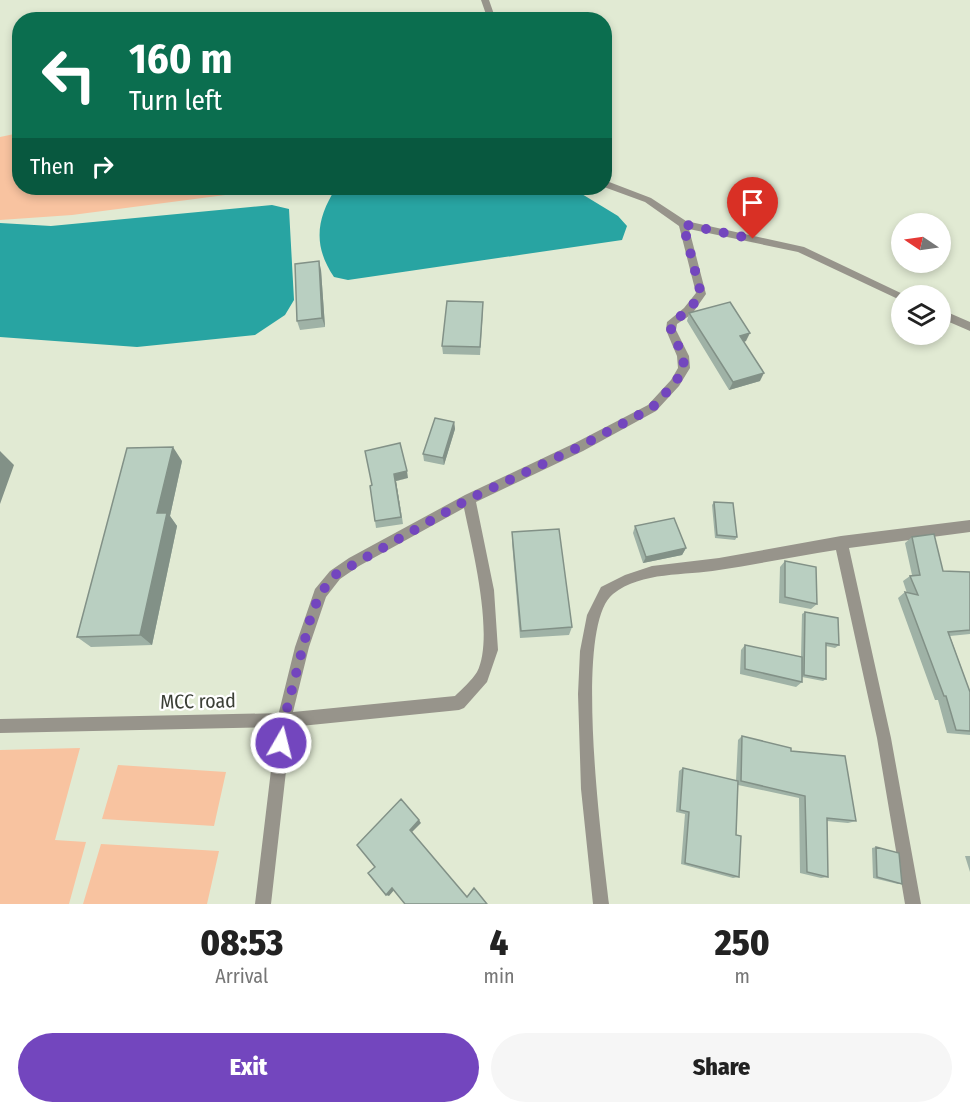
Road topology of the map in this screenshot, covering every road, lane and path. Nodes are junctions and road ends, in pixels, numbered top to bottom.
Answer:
1 (612, 186) edge
2 (683, 224) junction
3 (891, 291) edge
4 (951, 318) edge
5 (970, 327) edge
6 (469, 499) junction
7 (970, 526) edge
8 (841, 542) junction
9 (284, 720) junction
10 (0, 726) edge
11 (263, 904) edge
12 (601, 904) edge
13 (913, 904) edge

1 - 2 street
2 - 3 street
2 - 6 street
4 - 5 street
6 - 9 street
6 - 9 street, MCC road
7 - 8 street
8 - 12 street
8 - 13 street
9 - 10 street, MCC road
9 - 11 street

